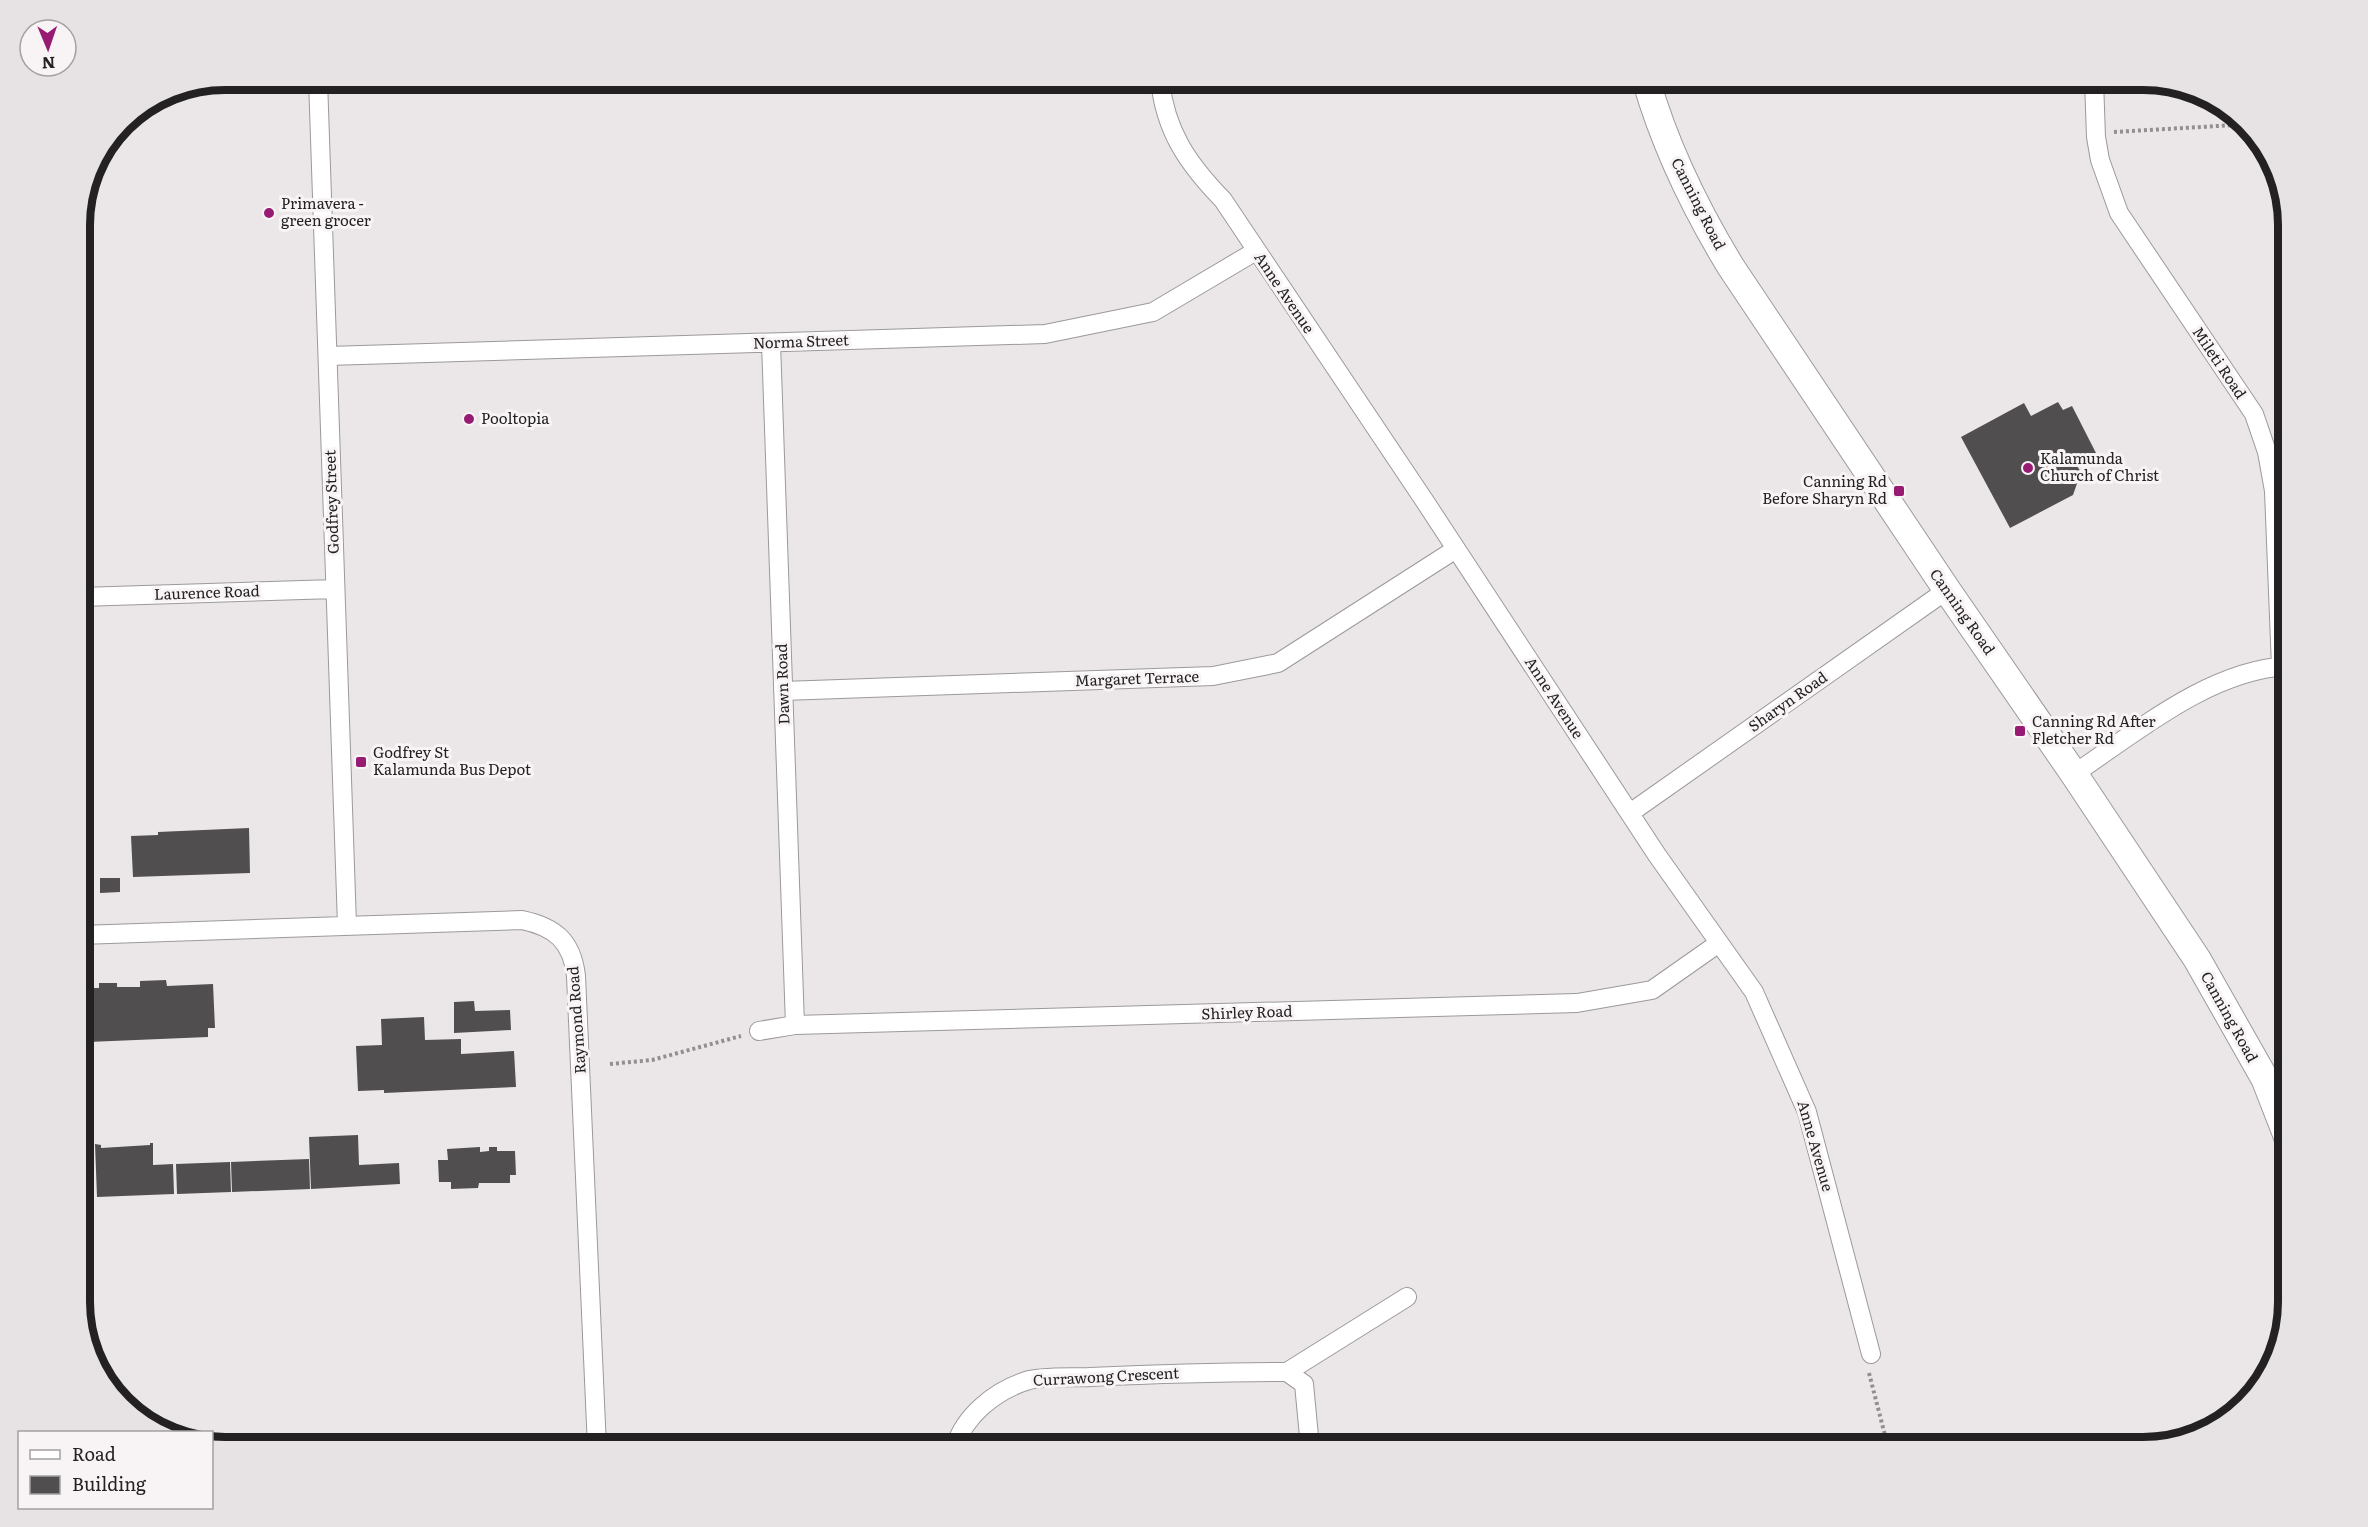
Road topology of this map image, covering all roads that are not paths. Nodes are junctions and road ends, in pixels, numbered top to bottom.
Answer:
1 (318, 90) edge
2 (1162, 90) edge
3 (1649, 90) edge
4 (2094, 90) edge
5 (1256, 251) junction
6 (771, 343) junction
7 (328, 356) junction
8 (1456, 549) junction
9 (2278, 555) edge
10 (335, 589) junction
11 (1947, 591) junction
12 (90, 597) edge
13 (2278, 667) edge
14 (783, 691) junction
15 (2074, 774) junction
16 (1630, 813) junction
17 (347, 925) junction
18 (90, 935) edge
19 (1719, 943) junction
20 (795, 1025) junction
21 (759, 1031) road end
22 (2278, 1111) edge
23 (1407, 1297) dead end
24 (1871, 1354) road end
25 (1287, 1372) junction
26 (597, 1437) edge
27 (958, 1437) edge
28 (1309, 1437) edge

1 - 7 street, Godfrey Street
2 - 5 street, Anne Avenue
3 - 11 main road, Canning Road
4 - 9 street, Mileti Road
5 - 6 street, Norma Street
5 - 8 street, Anne Avenue
6 - 7 street, Norma Street
6 - 14 street, Dawn Road
7 - 10 street, Godfrey Street
8 - 14 street, Margaret Terrace
8 - 16 street, Anne Avenue
10 - 12 street, Laurence Road
10 - 17 street, Godfrey Street
11 - 15 main road, Canning Road
11 - 16 street, Sharyn Road
13 - 15 street
14 - 20 street, Dawn Road
15 - 22 main road, Canning Road
16 - 19 street, Anne Avenue
17 - 18 street, Raymond Road
17 - 26 street, Raymond Road
19 - 20 street, Shirley Road
19 - 24 street, Anne Avenue
20 - 21 street, Shirley Road
23 - 25 street
25 - 27 street, Currawong Crescent
25 - 28 street

